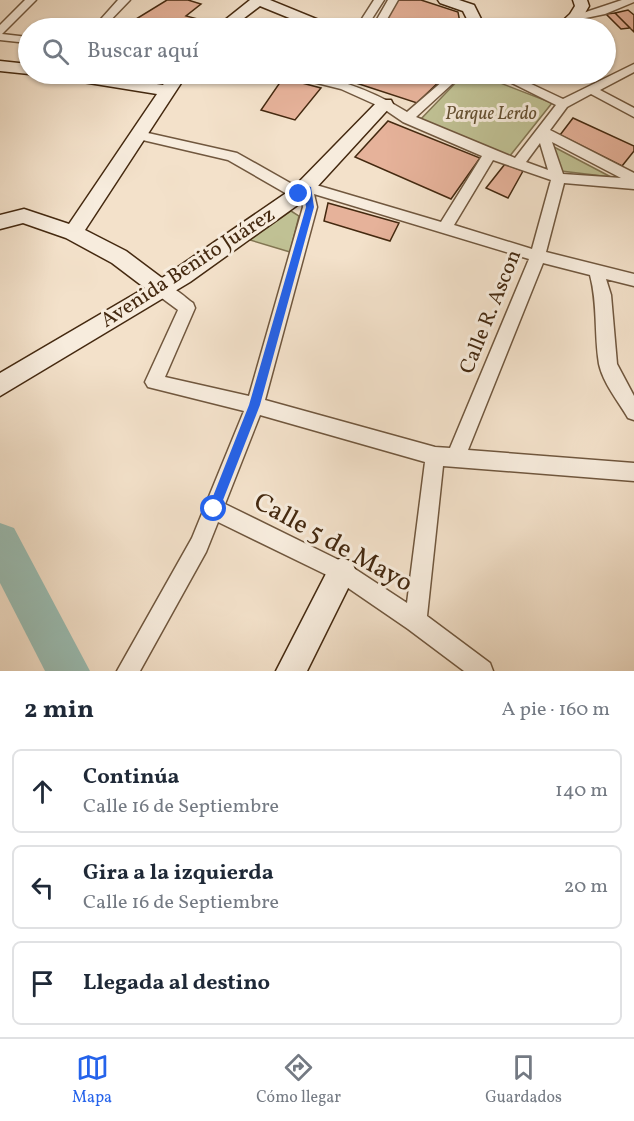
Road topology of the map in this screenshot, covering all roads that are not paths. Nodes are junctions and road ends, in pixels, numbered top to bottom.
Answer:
1 (31, 0) edge
2 (104, 0) edge
3 (258, 0) edge
4 (379, 0) edge
5 (393, 0) edge
6 (445, 0) edge
7 (580, 0) edge
8 (631, 0) edge
9 (122, 2) edge
10 (576, 17) joint
11 (107, 18) edge
12 (235, 18) edge
13 (302, 18) edge
14 (367, 18) edge
15 (383, 18) edge
16 (474, 18) edge
17 (0, 32) edge
18 (0, 37) edge
19 (18, 39) edge
20 (0, 66) edge
21 (634, 67) edge
22 (18, 68) edge
23 (616, 76) edge
24 (125, 84) edge
25 (172, 84) edge
26 (342, 84) edge
27 (446, 84) edge
28 (525, 84) edge
29 (600, 84) edge
30 (345, 86) joint
31 (590, 89) junction
32 (167, 91) junction
33 (384, 104) junction
34 (563, 104) junction
35 (634, 113) edge
36 (408, 119) junction
37 (542, 130) junction
38 (139, 135) junction
39 (490, 154) junction
40 (517, 164) junction
41 (558, 178) junction
42 (634, 179) edge
43 (634, 184) edge
44 (303, 191) junction
45 (0, 222) edge
46 (444, 229) junction
47 (73, 233) junction
48 (538, 256) junction
49 (596, 270) junction
50 (634, 280) edge
51 (160, 289) junction
52 (0, 385) edge
53 (255, 405) junction
54 (634, 412) edge
55 (435, 456) junction
56 (455, 459) junction
57 (634, 472) edge
58 (214, 509) junction
59 (342, 572) junction
60 (416, 621) junction
61 (128, 671) edge
62 (291, 671) edge
63 (482, 671) edge

1 - 17 street
2 - 9 street
3 - 12 street
3 - 13 street
4 - 14 street
5 - 15 street
6 - 16 street
7 - 10 street
8 - 10 street
9 - 11 street
18 - 19 street
20 - 22 street
21 - 23 street
24 - 32 street
25 - 32 street
26 - 30 street
27 - 36 street
28 - 34 street
29 - 31 street
30 - 33 street
31 - 34 street
31 - 35 street
32 - 38 street
33 - 36 street
33 - 44 street, Avenida Benito Juárez
34 - 37 street
36 - 39 street
37 - 40 street
37 - 41 street
37 - 42 street
38 - 44 street
38 - 47 street
39 - 40 street
39 - 46 street
40 - 41 street
41 - 43 street
41 - 48 street, Calle R. Ascon
44 - 46 street
44 - 51 street, Avenida Benito Juárez
44 - 53 street
45 - 47 street
46 - 48 street
47 - 51 street
48 - 49 street
48 - 56 street, Calle R. Ascon
49 - 50 street
49 - 54 street
51 - 52 street, Avenida Benito Juárez
51 - 53 street
53 - 55 street
53 - 58 street
55 - 56 street
55 - 60 street
56 - 57 street
58 - 59 street, Calle 5 de Mayo
58 - 61 street
59 - 60 street, Calle 5 de Mayo
59 - 62 street
60 - 63 street, Calle 5 de Mayo

